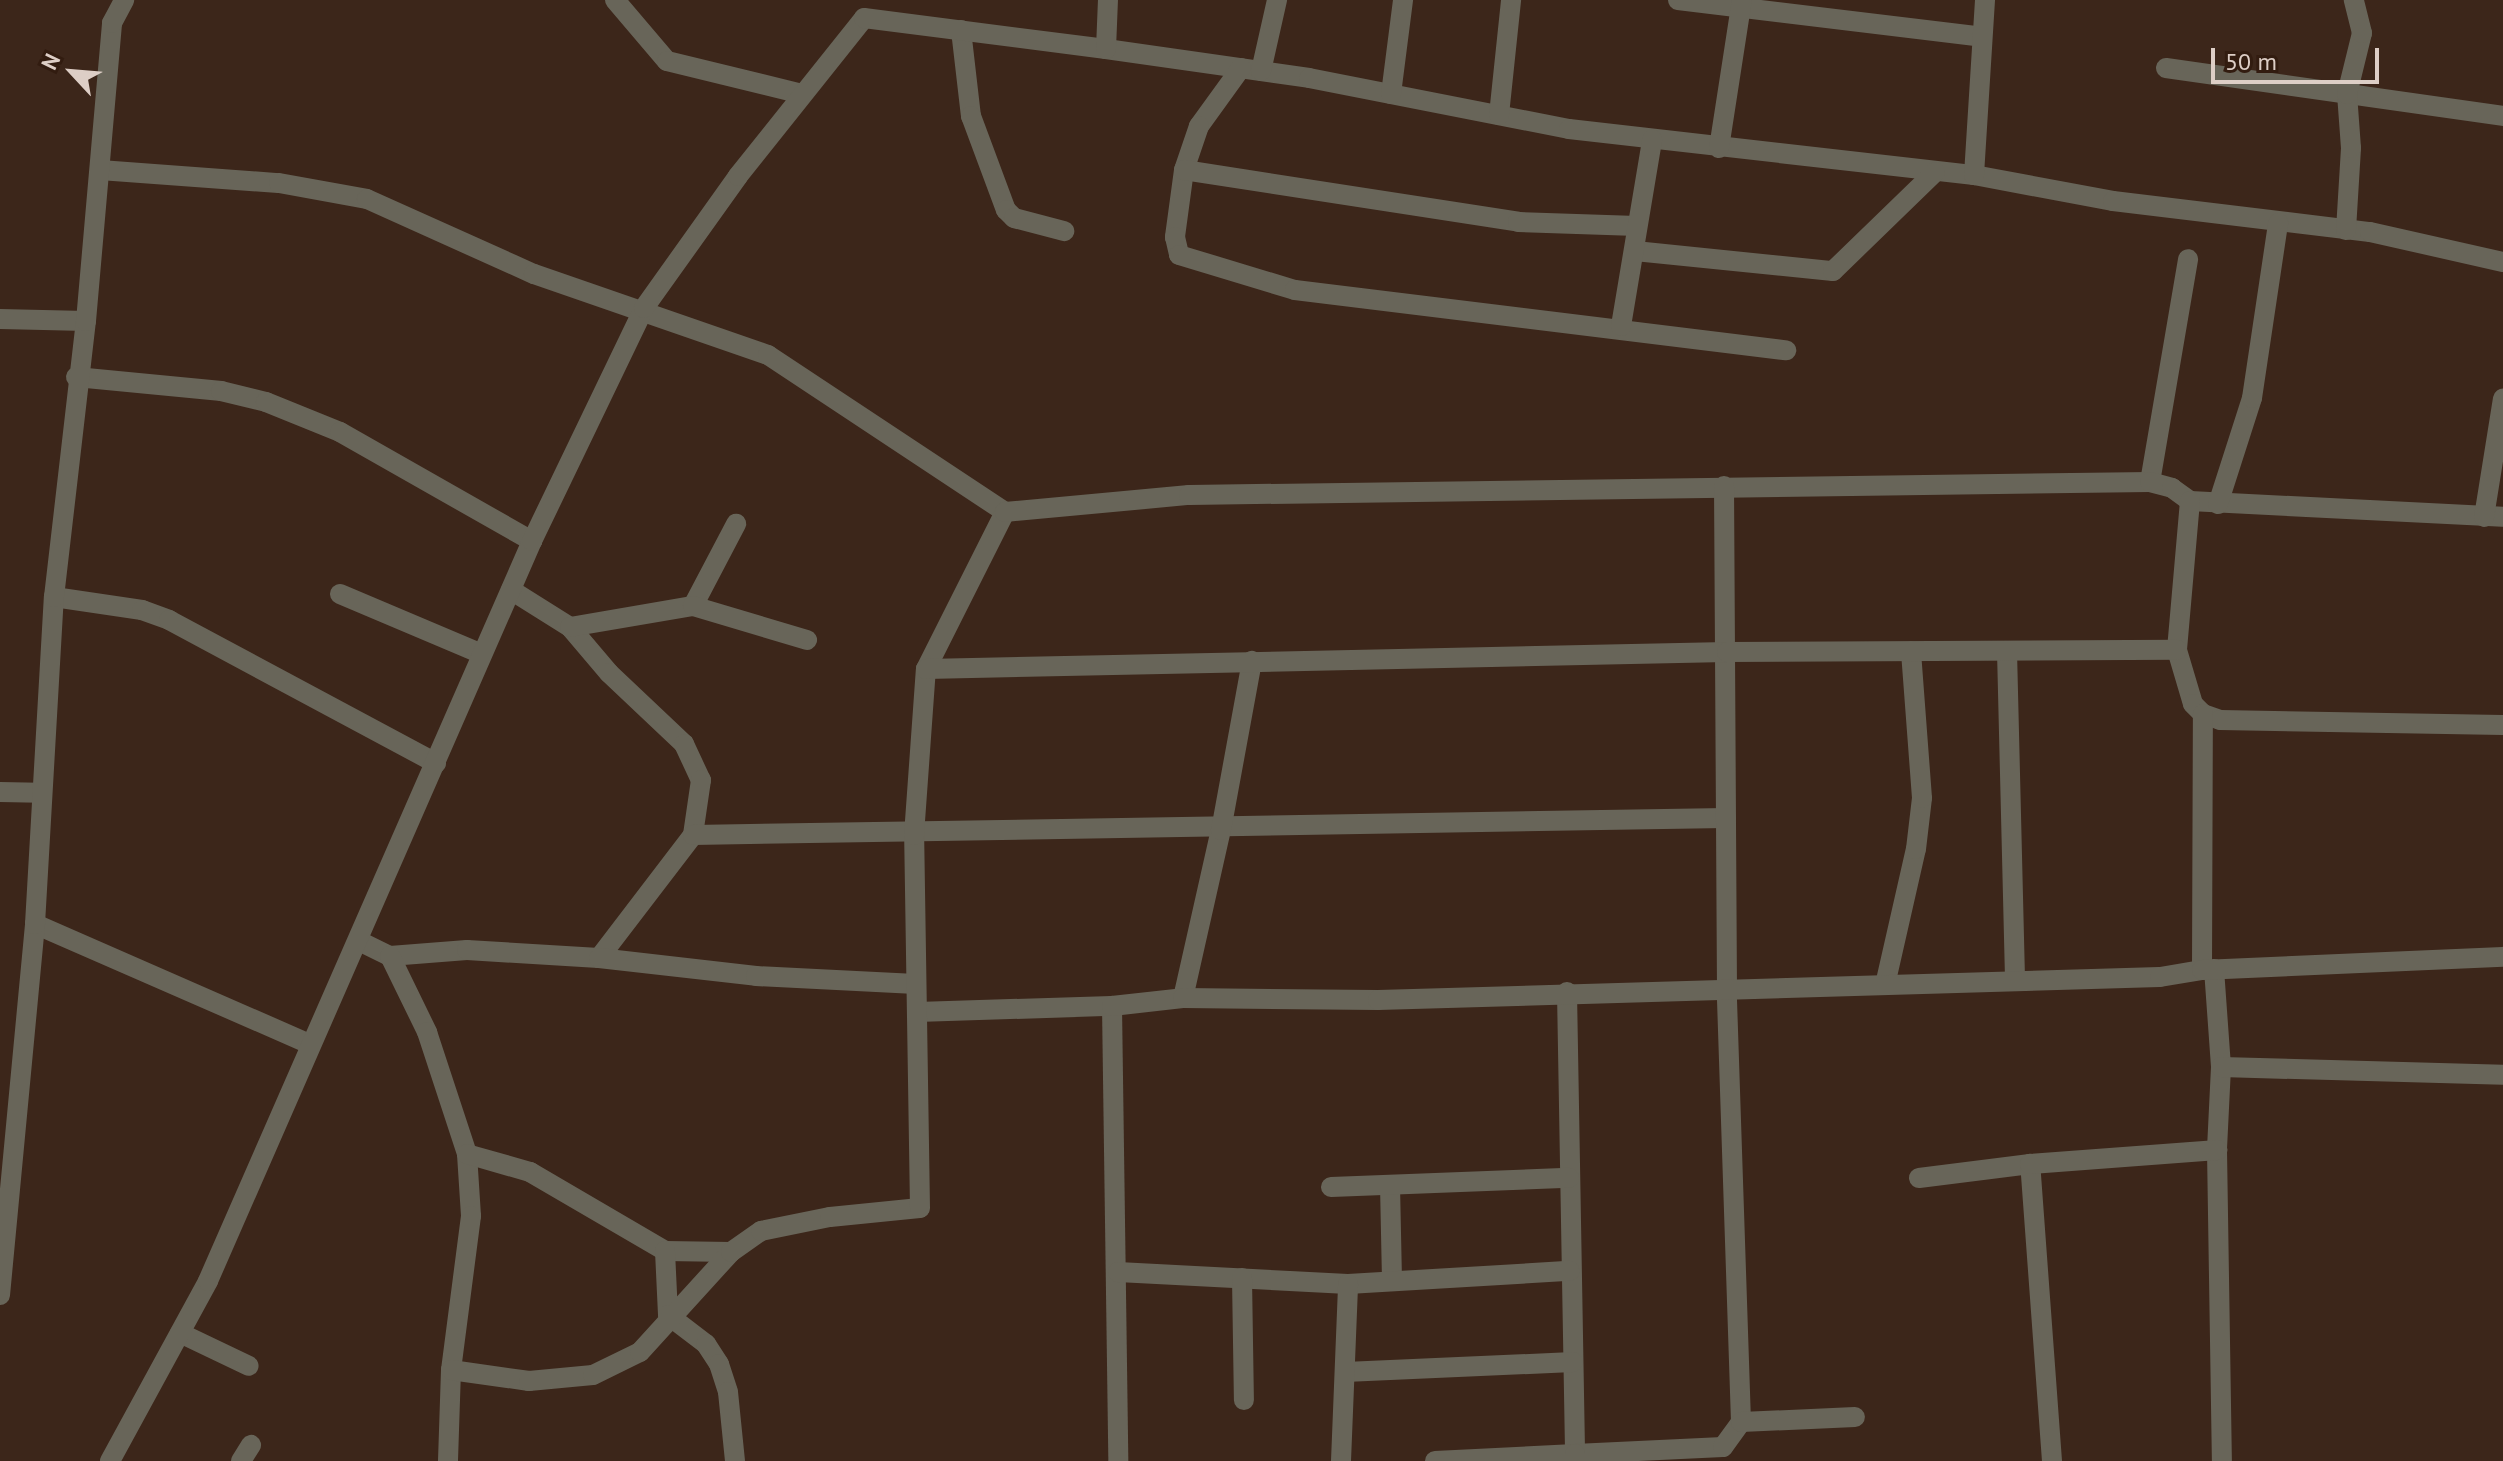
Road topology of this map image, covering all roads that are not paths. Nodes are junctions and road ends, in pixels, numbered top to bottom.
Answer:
1 (124, 0) edge
2 (615, 0) edge
3 (1108, 0) edge
4 (1277, 0) edge
5 (1403, 0) edge
6 (1511, 0) edge
7 (1678, 0) edge
8 (1985, 0) edge
9 (2354, 0) edge
10 (1741, 5) edge
11 (864, 9) edge
12 (961, 30) junction
13 (1982, 37) junction
14 (1106, 49) junction
15 (2166, 68) dead end
16 (1251, 70) junction
17 (802, 94) junction
18 (1391, 94) junction
19 (2347, 94) junction
20 (1499, 115) junction
21 (2503, 116) edge
22 (1652, 140) junction
23 (1719, 148) junction
24 (100, 170) junction
25 (1184, 170) junction
26 (1935, 172) junction
27 (1974, 175) junction
28 (2278, 223) junction
29 (1637, 226) junction
30 (2346, 230) junction
31 (1064, 231) dead end
32 (1635, 251) junction
33 (2188, 259) dead end
34 (2503, 262) edge
35 (644, 308) junction
36 (0, 319) edge
37 (86, 321) junction
38 (1621, 326) junction
39 (1786, 350) dead end
40 (76, 377) junction
41 (2503, 399) edge
42 (2150, 482) junction
43 (1724, 486) junction
44 (2190, 501) junction
45 (2218, 504) junction
46 (1005, 512) junction
47 (2494, 517) edge
48 (736, 524) dead end
49 (532, 541) junction
50 (511, 590) junction
51 (340, 594) dead end
52 (54, 597) junction
53 (693, 606) junction
54 (570, 627) junction
55 (807, 640) dead end
56 (2177, 650) junction
57 (1911, 651) junction
58 (2007, 651) junction
59 (1727, 652) junction
60 (482, 654) junction
61 (1252, 661) junction
62 (926, 669) junction
63 (2203, 714) junction
64 (2503, 725) edge
65 (436, 763) junction
66 (0, 792) edge
67 (39, 793) junction
68 (1726, 818) junction
69 (1221, 830) junction
70 (693, 835) junction
71 (914, 835) junction
72 (35, 924) junction
73 (359, 941) junction
74 (390, 956) junction
75 (2503, 957) edge
76 (599, 958) junction
77 (2208, 970) junction
78 (2015, 978) junction
79 (916, 984) junction
80 (1885, 985) junction
81 (1727, 990) junction
82 (1567, 992) junction
83 (1183, 998) junction
84 (1112, 1006) junction
85 (917, 1012) junction
86 (308, 1043) junction
87 (2221, 1067) junction
88 (2503, 1075) edge
89 (2217, 1150) junction
90 (467, 1154) junction
91 (2030, 1164) junction
92 (1569, 1178) junction
93 (1919, 1178) dead end
94 (1390, 1185) junction
95 (1331, 1187) dead end
96 (665, 1251) junction
97 (731, 1252) junction
98 (1570, 1271) junction
99 (1118, 1272) junction
100 (1242, 1278) junction
101 (1392, 1280) junction
102 (1348, 1284) junction
103 (0, 1295) edge
104 (668, 1315) junction
105 (180, 1333) junction
106 (1573, 1362) junction
107 (249, 1366) dead end
108 (451, 1370) junction
109 (1345, 1372) junction
110 (1244, 1400) dead end
111 (1855, 1417) dead end
112 (1741, 1422) junction
113 (1575, 1457) edge
114 (110, 1461) edge
115 (448, 1461) edge
116 (735, 1461) edge
117 (1118, 1461) edge
118 (1341, 1461) edge
119 (1435, 1461) edge
120 (2052, 1461) edge
121 (2222, 1461) edge

1 - 24 street
2 - 17 street
3 - 14 street
4 - 16 street
5 - 18 street
6 - 20 street
7 - 10 street
8 - 13 street
9 - 19 street
10 - 13 street
10 - 23 street
11 - 12 street
11 - 17 street
12 - 14 street
12 - 31 street
13 - 27 street
14 - 16 street
15 - 19 street
16 - 18 street
16 - 25 street
17 - 35 street
18 - 20 street
19 - 21 street
19 - 30 street
20 - 22 street
22 - 23 street
22 - 29 street
23 - 26 street
24 - 35 street
24 - 37 street
25 - 29 street
25 - 38 street
26 - 27 street
26 - 32 street
27 - 28 street
28 - 30 street
28 - 45 street
29 - 32 street
30 - 34 street
32 - 38 street
33 - 42 street
35 - 46 street
35 - 49 street
36 - 37 street
37 - 40 street
38 - 39 street
40 - 49 street
40 - 52 street
41 - 47 street
42 - 43 street
42 - 44 street
43 - 46 street
43 - 59 street
44 - 45 street
44 - 56 street
45 - 47 street
46 - 62 street
48 - 53 street
49 - 50 street
50 - 54 street
50 - 60 street
51 - 60 street
52 - 65 street
52 - 67 street
53 - 54 street
53 - 55 street
54 - 70 street
56 - 58 street
56 - 63 street
57 - 58 street
57 - 59 street
57 - 80 street
58 - 78 street
59 - 61 street
59 - 68 street
60 - 65 street
61 - 62 street
61 - 69 street
62 - 71 street
63 - 64 street
63 - 77 street
65 - 73 street
66 - 67 street
67 - 72 street
68 - 69 street
68 - 81 street
69 - 71 street
69 - 83 street
70 - 71 street
70 - 76 street
71 - 79 street
72 - 86 street
72 - 103 street
73 - 74 street
73 - 86 street
74 - 76 street
74 - 90 street
75 - 77 street
76 - 79 street
77 - 78 street
77 - 87 street
78 - 80 street
79 - 85 street
80 - 81 street
81 - 82 street
81 - 112 street
82 - 83 street
82 - 92 street
83 - 84 street
84 - 85 street
84 - 99 street
85 - 97 street
86 - 105 street
87 - 88 street
87 - 89 street
89 - 91 street
89 - 121 street
90 - 96 street
90 - 108 street
91 - 93 street
91 - 120 street
92 - 94 street
92 - 98 street
94 - 95 street
94 - 101 street
96 - 97 street
96 - 104 street
97 - 104 street
98 - 101 street
98 - 106 street
99 - 100 street
99 - 117 street
100 - 102 street
100 - 110 street
101 - 102 street
102 - 109 street
104 - 108 street
104 - 116 street
105 - 107 street
105 - 114 street
106 - 109 street
106 - 113 street
108 - 115 street
109 - 118 street
111 - 112 street
112 - 113 street
113 - 119 street

